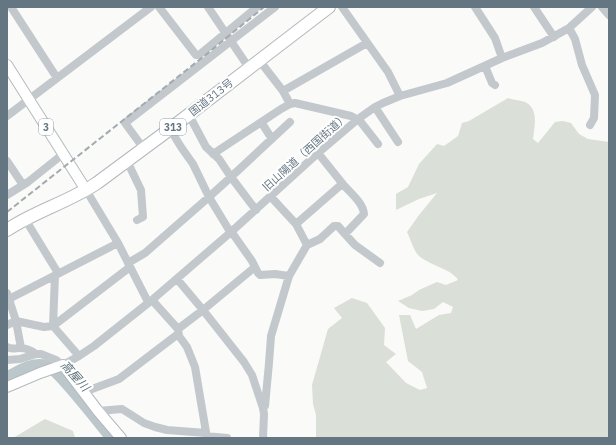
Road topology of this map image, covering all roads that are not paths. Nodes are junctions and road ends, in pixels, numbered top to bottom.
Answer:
1 (11, 7) edge
2 (151, 7) edge
3 (159, 7) edge
4 (208, 7) edge
5 (257, 7) edge
6 (275, 7) edge
7 (329, 7) edge
8 (342, 7) edge
9 (475, 7) edge
10 (534, 7) edge
11 (592, 7) edge
12 (602, 7) edge
13 (609, 15) edge
14 (569, 28) junction
15 (226, 33) junction
16 (554, 37) junction
17 (231, 41) junction
18 (367, 43) junction
19 (502, 58) junction
20 (254, 64) junction
21 (7, 65) edge
22 (485, 66) junction
23 (57, 78) junction
24 (495, 85) dead end
25 (283, 91) junction
26 (400, 96) junction
27 (29, 100) junction
28 (290, 104) junction
29 (375, 107) junction
30 (189, 115) junction
31 (7, 116) edge
32 (358, 119) junction
33 (290, 122) dead end
34 (263, 125) dead end
35 (590, 125) dead end
36 (170, 130) junction
37 (272, 139) junction
38 (398, 142) dead end
39 (378, 144) dead end
40 (144, 148) junction
41 (318, 153) junction
42 (63, 154) junction
43 (213, 154) junction
44 (7, 161) edge
45 (127, 161) junction
46 (231, 177) junction
47 (342, 184) junction
48 (23, 185) junction
49 (86, 190) junction
50 (7, 195) edge
51 (271, 197) junction
52 (210, 198) junction
53 (256, 210) junction
54 (25, 219) junction
55 (136, 220) dead end
56 (296, 224) junction
57 (7, 230) edge
58 (231, 232) junction
59 (345, 234) junction
60 (118, 243) junction
61 (307, 245) junction
62 (380, 263) dead end
63 (129, 265) junction
64 (255, 267) junction
65 (56, 274) junction
66 (289, 276) junction
67 (177, 279) junction
68 (8, 297) edge
69 (150, 301) junction
70 (203, 310) junction
71 (16, 321) junction
72 (7, 325) edge
73 (53, 326) junction
74 (178, 331) junction
75 (7, 347) edge
76 (21, 348) junction
77 (36, 354) junction
78 (79, 356) junction
79 (17, 359) junction
80 (7, 360) edge
81 (61, 365) junction
82 (7, 366) edge
83 (7, 387) edge
84 (84, 392) junction
85 (263, 408) junction
86 (98, 411) junction
87 (206, 436) edge
88 (121, 438) edge
89 (227, 438) edge
90 (263, 438) edge

1 - 23 street
2 - 23 street
3 - 15 street
4 - 15 street
5 - 15 street
6 - 17 street
7 - 20 highway, 国道313号 / 313
8 - 18 street
9 - 19 street
10 - 16 street
11 - 14 street, 旧山陽道（西国街道）
12 - 13 street
14 - 16 street, 旧山陽道（西国街道）
14 - 35 street
15 - 17 street
16 - 19 street, 旧山陽道（西国街道）
17 - 20 street
17 - 40 street
18 - 25 street
18 - 26 street
19 - 22 street, 旧山陽道（西国街道）
20 - 25 street
20 - 30 highway, 国道313号 / 313
21 - 27 main road, 3
22 - 24 street
22 - 26 street, 旧山陽道（西国街道）
23 - 27 street
25 - 28 street
26 - 29 street, 旧山陽道（西国街道）
27 - 31 street
27 - 42 main road, 3
28 - 32 street
28 - 43 street
29 - 32 street, 旧山陽道（西国街道）
29 - 38 street
30 - 36 highway, 国道313号 / 313
30 - 43 street
32 - 39 street
32 - 41 street, 旧山陽道（西国街道）
33 - 37 street
34 - 37 street
36 - 40 highway, 国道313号 / 313
36 - 52 street
37 - 46 street
40 - 45 highway, 国道313号 / 313
41 - 47 street
41 - 51 street, 旧山陽道（西国街道）
42 - 48 street
42 - 49 main road, 3
43 - 46 street
44 - 48 street
45 - 49 highway, 国道313号 / 313
45 - 55 street
46 - 52 street
46 - 53 street
47 - 56 street
47 - 59 street
48 - 50 street
49 - 54 highway, 国道313号 / 313
49 - 60 street
51 - 53 street, 旧山陽道（西国街道）
51 - 56 street
52 - 58 street
52 - 63 street
53 - 58 street, 旧山陽道（西国街道）
54 - 57 highway, 国道313号 / 313
54 - 65 street
56 - 61 street
58 - 64 street
58 - 67 street, 旧山陽道（西国街道）
59 - 61 street
59 - 62 street
60 - 63 street
60 - 65 street
61 - 66 street
63 - 69 street
63 - 73 street
64 - 66 street
64 - 70 street
65 - 68 street
65 - 73 street
66 - 85 street
67 - 69 street, 旧山陽道（西国街道）
67 - 70 street
68 - 71 street
69 - 74 street
69 - 78 street, 旧山陽道（西国街道）
70 - 74 street
70 - 85 street
71 - 72 street
71 - 73 street
71 - 76 street
73 - 78 street
74 - 84 street
74 - 87 street
75 - 76 street
76 - 77 street
77 - 79 street
77 - 81 street
78 - 81 street, 旧山陽道（西国街道）
79 - 80 street
79 - 82 street
81 - 83 main road
81 - 84 main road
84 - 86 main road
85 - 90 street
86 - 87 street
86 - 88 main road
87 - 89 street

